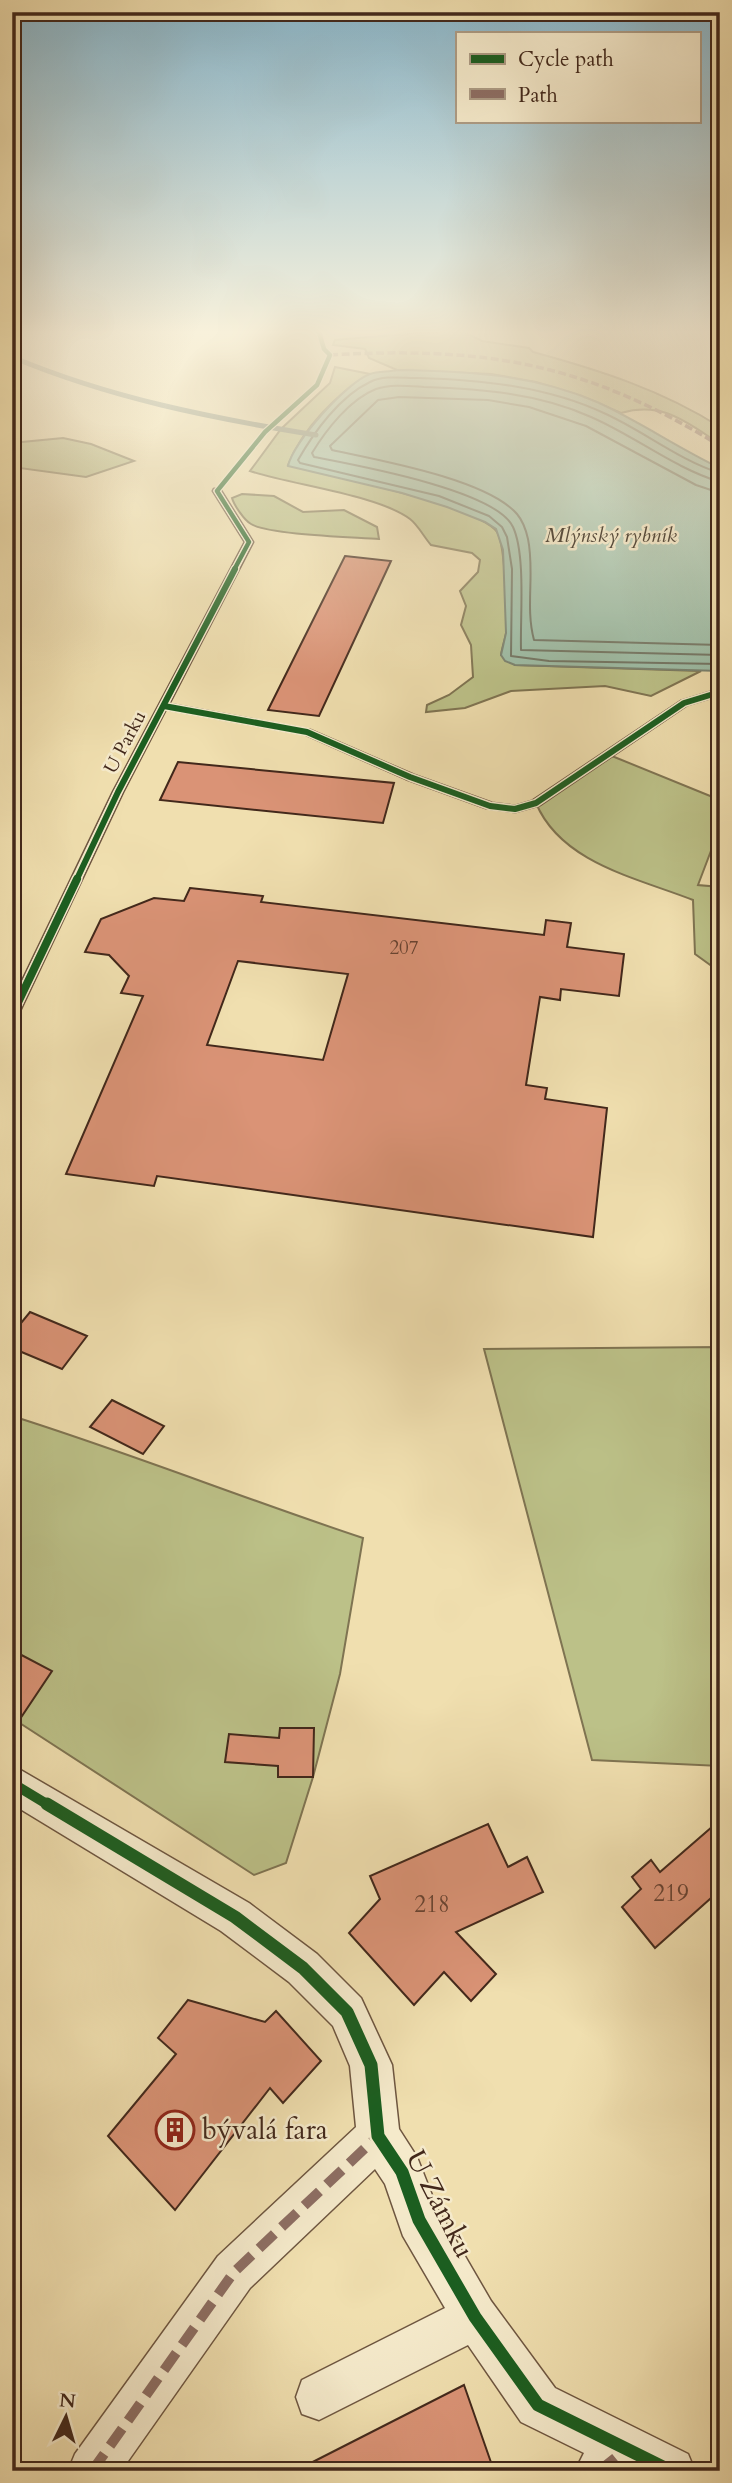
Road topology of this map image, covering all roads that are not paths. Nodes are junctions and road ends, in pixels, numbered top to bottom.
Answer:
1 (217, 491) dead end
2 (720, 692) edge
3 (164, 706) junction
4 (12, 1015) edge
5 (12, 1783) edge
6 (377, 2136) junction
7 (475, 2317) junction
8 (319, 2397) dead end
9 (612, 2460) edge
10 (92, 2471) edge
11 (671, 2471) edge

1 - 3 lane, U Parku
2 - 3 lane
3 - 4 lane, U Parku
5 - 6 street, U Zámku
6 - 7 street, U Zámku
6 - 10 street, U Zámku
7 - 8 street
7 - 9 street, U Zámku
9 - 11 street, U Zámku

